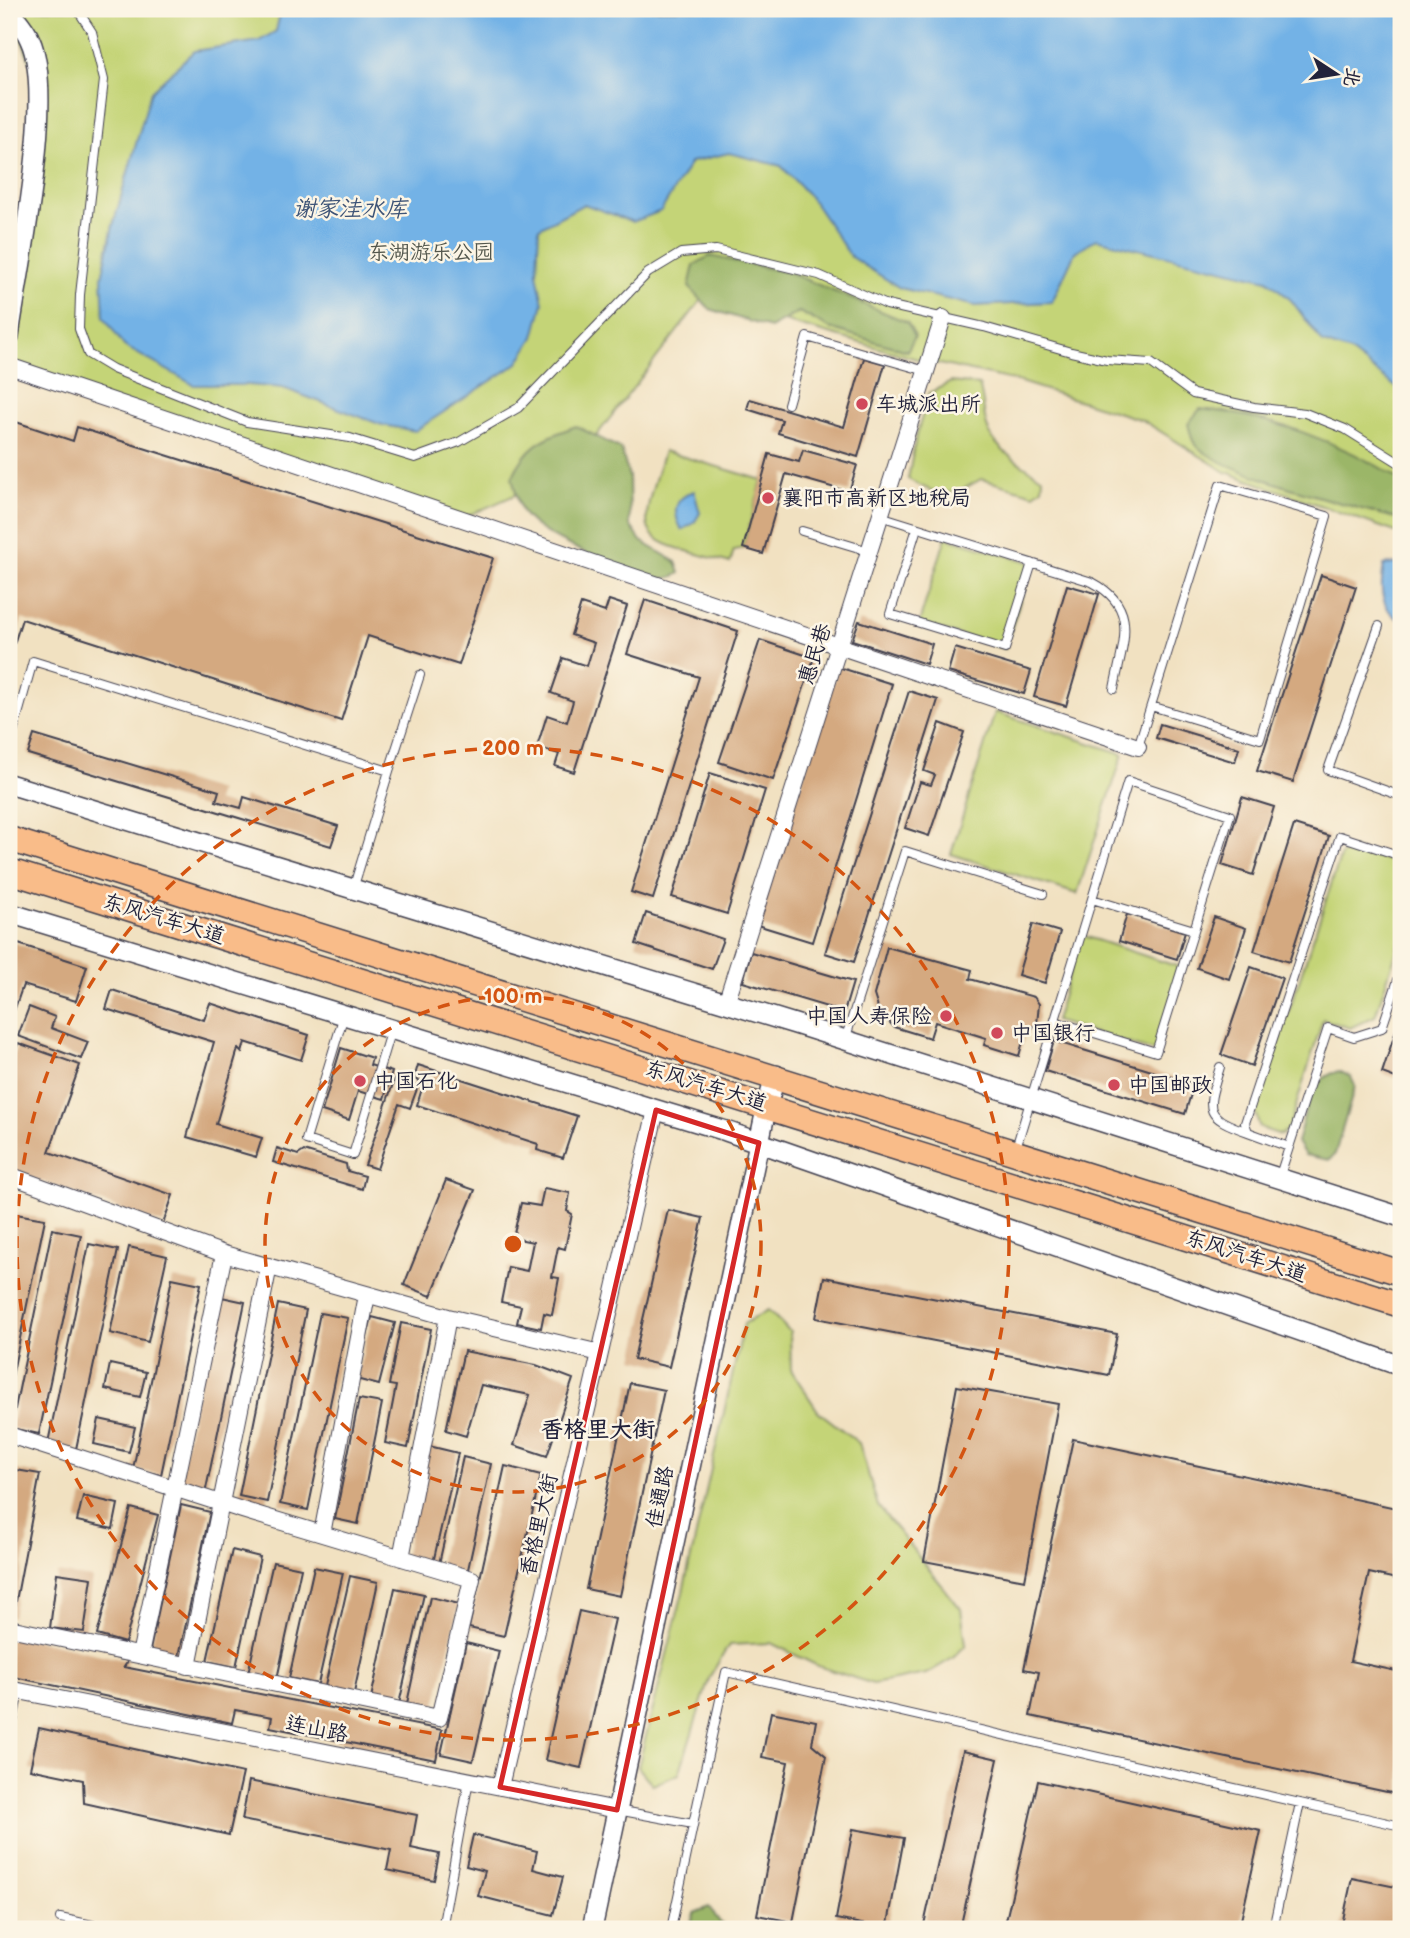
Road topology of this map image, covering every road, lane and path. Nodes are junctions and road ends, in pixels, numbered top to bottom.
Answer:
1 (77, 9) edge
2 (9, 10) edge
3 (943, 318) junction
4 (9, 336) edge
5 (9, 366) edge
6 (926, 371) junction
7 (788, 404) dead end
8 (1401, 464) edge
9 (880, 516) junction
10 (916, 527) junction
11 (802, 531) dead end
12 (869, 551) junction
13 (1032, 563) junction
14 (1379, 626) dead end
15 (840, 645) junction
16 (420, 675) dead end
17 (1114, 689) dead end
18 (1151, 706) junction
19 (9, 747) edge
20 (1138, 747) joint
21 (389, 771) junction
22 (9, 784) edge
23 (1401, 796) edge
24 (9, 839) edge
25 (1401, 856) edge
26 (9, 871) edge
27 (353, 889) junction
28 (1043, 894) dead end
29 (1092, 900) junction
30 (9, 913) edge
31 (1194, 930) junction
32 (1401, 971) edge
33 (726, 1003) junction
34 (344, 1015) junction
35 (1055, 1021) junction
36 (391, 1029) junction
37 (845, 1040) junction
38 (1220, 1067) dead end
39 (776, 1075) junction
40 (1030, 1100) junction
41 (767, 1105) junction
42 (656, 1110) junction
43 (1248, 1132) junction
44 (759, 1143) junction
45 (1289, 1147) junction
46 (1015, 1151) junction
47 (9, 1178) edge
48 (1279, 1178) junction
49 (1401, 1217) edge
50 (224, 1254) junction
51 (269, 1266) junction
52 (1401, 1273) edge
53 (367, 1295) junction
54 (1401, 1305) edge
55 (448, 1317) junction
56 (600, 1353) junction
57 (1401, 1366) edge
58 (9, 1435) edge
59 (176, 1489) junction
60 (222, 1504) junction
61 (322, 1534) junction
62 (401, 1558) junction
63 (9, 1628) edge
64 (140, 1655) junction
65 (188, 1665) junction
66 (12, 1690) edge
67 (9, 1721) edge
68 (468, 1780) junction
69 (500, 1787) junction
70 (1300, 1803) junction
71 (617, 1810) junction
72 (694, 1818) junction
73 (1401, 1826) edge
74 (60, 1918) dead end
75 (111, 1929) edge
76 (442, 1929) edge
77 (592, 1929) edge
78 (671, 1929) edge
79 (1273, 1929) edge

1 - 3 lane
2 - 4 street
3 - 6 street, 惠民巷
3 - 8 lane
5 - 15 street
6 - 7 lane
6 - 9 street, 惠民巷
9 - 10 lane
9 - 12 street, 惠民巷
10 - 13 lane
10 - 13 lane
11 - 12 lane
12 - 15 street, 惠民巷
13 - 17 lane
14 - 23 lane
15 - 20 street
15 - 33 street, 惠民巷
16 - 21 lane
18 - 18 lane
18 - 20 lane
19 - 21 lane
21 - 27 lane
22 - 27 street
24 - 39 main road, 东风汽车大道
25 - 43 lane
26 - 41 main road, 东风汽车大道
27 - 33 street
28 - 37 lane
29 - 31 lane
29 - 31 lane
29 - 35 lane
30 - 34 street
31 - 35 lane
32 - 45 lane
33 - 37 street
34 - 36 street
34 - 36 lane
35 - 40 lane
36 - 42 street
37 - 40 street
38 - 43 lane
39 - 41 street, 佳通路
39 - 46 main road, 东风汽车大道
40 - 46 lane
40 - 48 street
41 - 44 street, 佳通路
41 - 54 main road, 东风汽车大道
42 - 44 street
42 - 56 street, 香格里大街
43 - 45 lane
44 - 57 street
44 - 71 street, 佳通路
45 - 48 lane
46 - 52 main road, 东风汽车大道
47 - 50 street
48 - 49 street
50 - 51 street
50 - 59 street
51 - 53 street
51 - 60 street
53 - 55 street
53 - 61 street
55 - 56 street
55 - 62 street
56 - 69 street, 香格里大街
58 - 59 street
59 - 60 street
59 - 64 street
60 - 61 street
60 - 65 street
61 - 62 street
62 - 65 street
63 - 64 street
64 - 65 street
66 - 67 street
66 - 68 street, 连山路
68 - 69 street, 连山路
68 - 76 lane
69 - 71 street, 连山路
70 - 72 lane
70 - 73 lane
70 - 79 lane
71 - 72 lane
71 - 77 street, 佳通路
72 - 78 lane
74 - 75 lane

